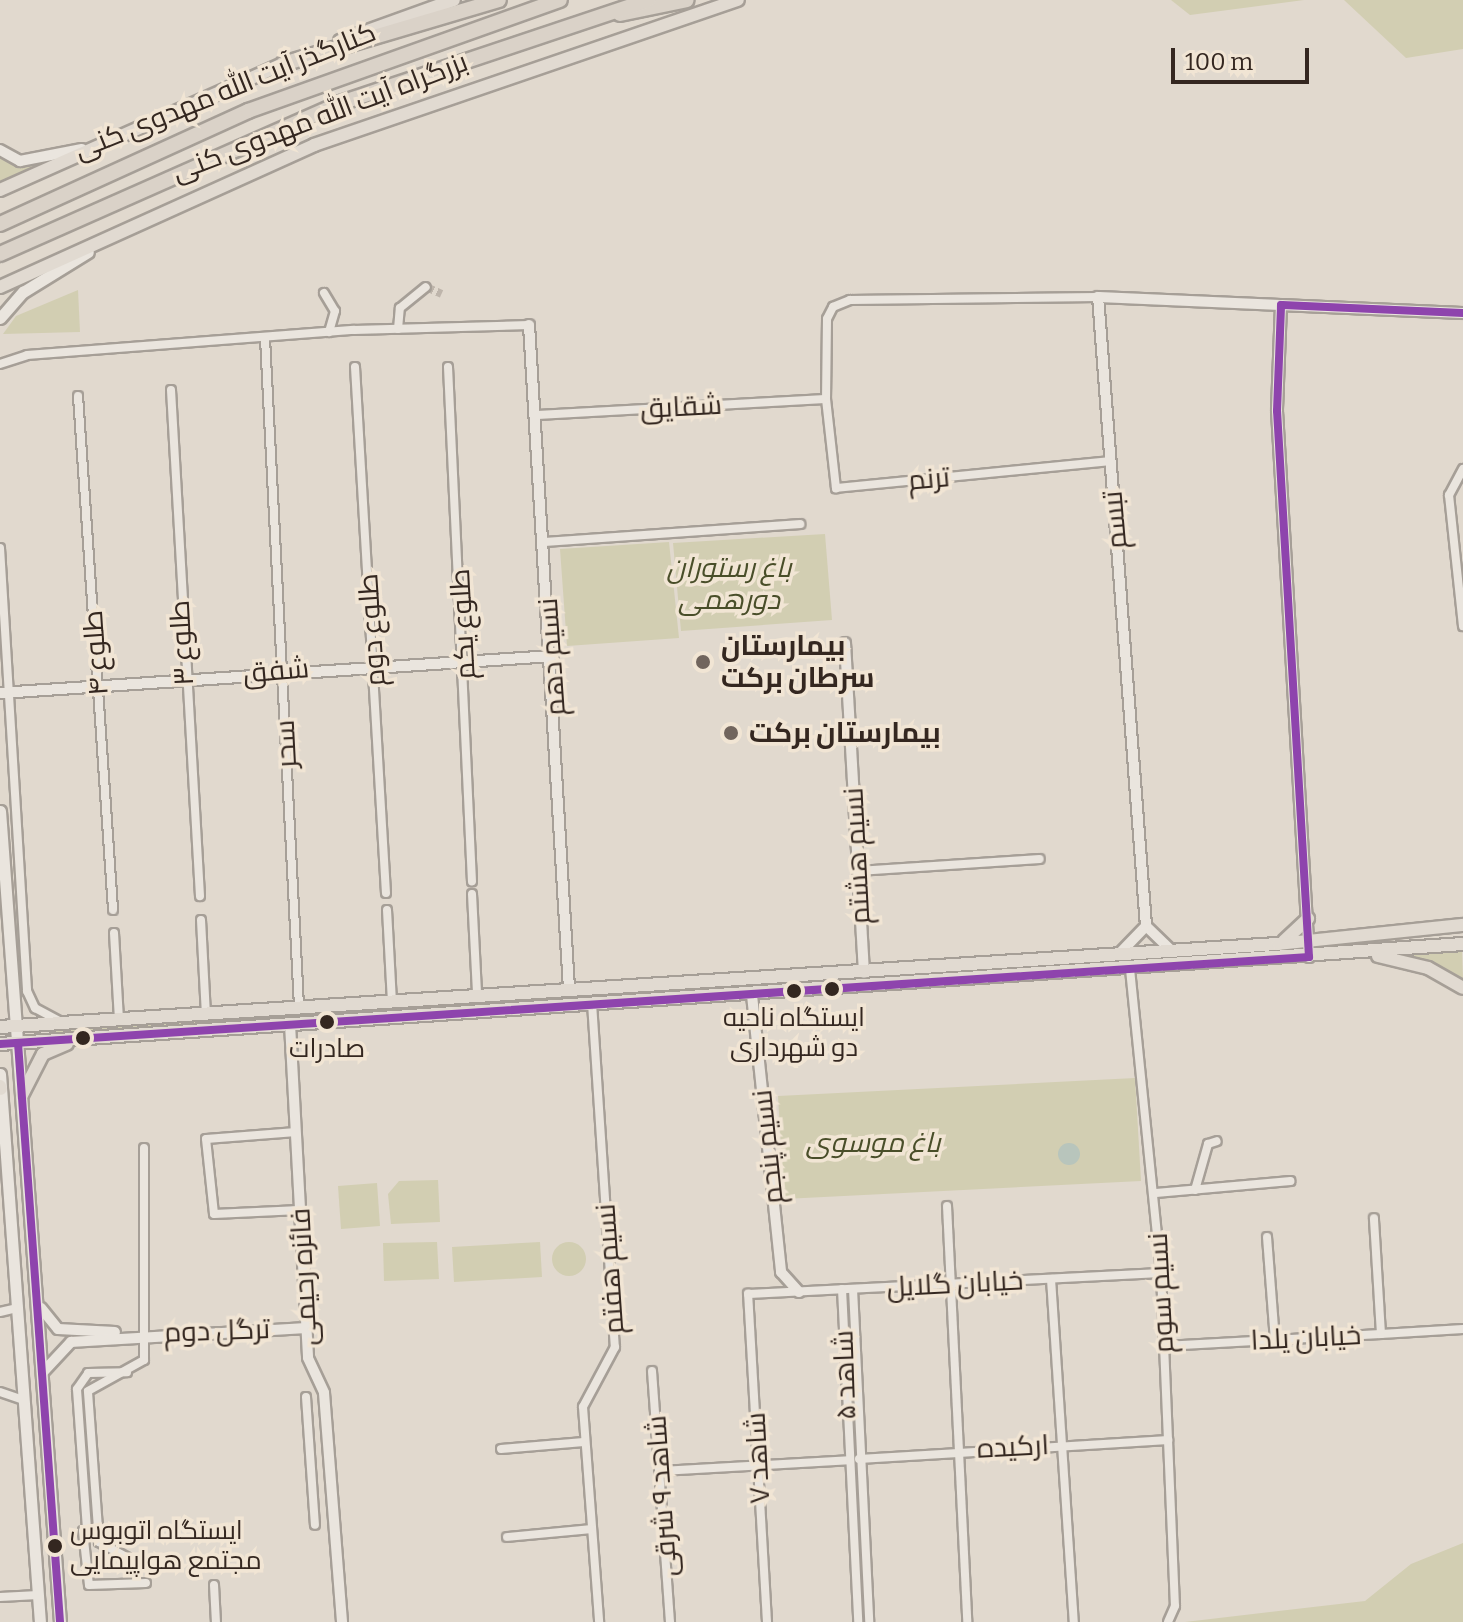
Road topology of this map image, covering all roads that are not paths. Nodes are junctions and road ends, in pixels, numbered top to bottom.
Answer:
1 (435, 0) edge
2 (454, 0) edge
3 (499, 0) edge
4 (560, 0) edge
5 (648, 0) edge
6 (687, 0) edge
7 (738, 0) edge
8 (425, 10) junction
9 (607, 13) junction
10 (283, 64) junction
11 (82, 149) junction
12 (0, 150) edge
13 (0, 190) edge
14 (0, 224) edge
15 (100, 239) junction
16 (0, 254) edge
17 (0, 287) edge
18 (426, 287) dead end
19 (324, 293) dead end
20 (1098, 297) junction
21 (1281, 305) junction
22 (1463, 313) edge
23 (0, 318) edge
24 (529, 325) joint
25 (398, 329) junction
26 (329, 332) junction
27 (265, 338) junction
28 (0, 364) edge
29 (355, 367) dead end
30 (448, 367) dead end
31 (171, 390) dead end
32 (78, 396) dead end
33 (826, 399) junction
34 (537, 415) junction
35 (1110, 461) junction
36 (1463, 469) edge
37 (800, 524) dead end
38 (1463, 536) edge
39 (1452, 537) junction
40 (545, 542) junction
41 (0, 548) edge
42 (1463, 626) edge
43 (845, 643) dead end
44 (553, 656) junction
45 (466, 661) junction
46 (375, 663) junction
47 (283, 671) junction
48 (183, 679) junction
49 (98, 684) junction
50 (3, 693) edge
51 (0, 811) edge
52 (1040, 859) dead end
53 (858, 871) junction
54 (472, 881) dead end
55 (386, 893) dead end
56 (472, 894) dead end
57 (200, 896) dead end
58 (113, 910) dead end
59 (387, 910) dead end
60 (1308, 919) junction
61 (201, 920) dead end
62 (1463, 925) edge
63 (1146, 926) junction
64 (114, 933) dead end
65 (1309, 941) junction
66 (10, 943) junction
67 (1278, 944) junction
68 (1463, 944) edge
69 (0, 951) edge
70 (1172, 951) junction
71 (1359, 954) junction
72 (1117, 955) junction
73 (1309, 957) junction
74 (1130, 969) junction
75 (864, 972) junction
76 (1463, 988) edge
77 (569, 989) junction
78 (477, 994) junction
79 (752, 995) junction
80 (392, 1001) junction
81 (592, 1003) junction
82 (299, 1006) junction
83 (206, 1014) junction
84 (119, 1020) junction
85 (63, 1023) junction
86 (290, 1024) junction
87 (17, 1026) junction
88 (0, 1027) edge
89 (84, 1039) junction
90 (18, 1043) junction
91 (0, 1044) edge
92 (0, 1074) edge
93 (1, 1088) edge
94 (22, 1095) junction
95 (296, 1132) junction
96 (1217, 1141) dead end
97 (144, 1148) dead end
98 (1290, 1181) dead end
99 (1195, 1190) junction
100 (1156, 1193) junction
101 (947, 1206) dead end
102 (300, 1210) junction
103 (1374, 1218) dead end
104 (1267, 1237) dead end
105 (1161, 1273) junction
106 (1051, 1279) junction
107 (951, 1284) junction
108 (842, 1289) junction
109 (853, 1289) junction
110 (799, 1292) junction
111 (748, 1294) joint
112 (17, 1308) junction
113 (41, 1308) junction
114 (0, 1312) edge
115 (306, 1328) junction
116 (1463, 1329) edge
117 (147, 1333) junction
118 (1381, 1334) junction
119 (129, 1335) junction
120 (1275, 1340) junction
121 (1164, 1346) junction
122 (652, 1371) dead end
123 (128, 1372) junction
124 (44, 1376) junction
125 (22, 1385) junction
126 (0, 1392) edge
127 (306, 1397) dead end
128 (23, 1400) junction
129 (328, 1436) junction
130 (309, 1437) junction
131 (1168, 1440) junction
132 (584, 1442) junction
133 (1062, 1445) junction
134 (501, 1449) dead end
135 (958, 1450) junction
136 (854, 1459) junction
137 (759, 1465) junction
138 (661, 1471) junction
139 (315, 1525) dead end
140 (98, 1528) junction
141 (87, 1529) junction
142 (591, 1529) junction
143 (507, 1537) dead end
144 (141, 1565) dead end
145 (146, 1583) dead end
146 (214, 1585) dead end
147 (38, 1595) junction
148 (0, 1597) edge
149 (1170, 1619) edge
150 (40, 1622) edge
151 (60, 1622) edge
152 (216, 1622) edge
153 (342, 1622) edge
154 (599, 1622) edge
155 (670, 1622) edge
156 (767, 1622) edge
157 (858, 1622) edge
158 (869, 1622) edge
159 (967, 1622) edge
160 (1074, 1622) edge

1 - 8 street
2 - 8 main road, کنارگذر آیت الله مهدوی کنی
3 - 10 highway
4 - 14 highway
5 - 9 highway, بزرگراه آیت الله مهدوی کنی
6 - 9 highway
7 - 15 main road
8 - 10 main road, کنارگذر آیت الله مهدوی کنی
9 - 16 highway, بزرگراه آیت الله مهدوی کنی
10 - 11 main road, کنارگذر آیت الله مهدوی کنی
11 - 12 street
11 - 13 main road, کنارگذر آیت الله مهدوی کنی
15 - 17 main road
15 - 23 main road
18 - 25 street
19 - 26 street
20 - 21 street
20 - 33 street
20 - 35 street, تبسم
21 - 22 street
21 - 60 street
24 - 25 street
24 - 34 street, نسیم دهم
25 - 26 street
26 - 27 street
27 - 28 street
27 - 47 street, سحر
29 - 46 street, طلوع دوم
30 - 45 street, طلوع یکم
31 - 48 street, طلوع ۳
32 - 49 street, طلوع ۴
33 - 34 street, شقایق
33 - 35 street, ترنم
34 - 40 street, نسیم دهم
35 - 63 street, تبسم
36 - 39 street
37 - 40 street
38 - 39 street
39 - 42 street
40 - 44 street, نسیم دهم
41 - 50 street
43 - 53 street, نسیم هشتم
44 - 45 street, شفق
44 - 77 street, نسیم دهم
45 - 46 street, شفق
45 - 54 street, طلوع یکم
46 - 47 street, شفق
46 - 55 street, طلوع دوم
47 - 48 street, شفق
47 - 82 street, سحر
48 - 49 street, شفق
48 - 57 street, طلوع ۳
49 - 50 street, شفق
49 - 58 street, طلوع ۴
50 - 85 street
51 - 66 main road
52 - 53 street
53 - 75 street, نسیم هشتم
56 - 78 street
59 - 80 street
60 - 65 street
60 - 67 main road
61 - 83 street
62 - 65 main road
63 - 70 street
63 - 72 street
64 - 84 street
65 - 67 main road
65 - 73 street
66 - 69 main road
66 - 87 main road
67 - 70 main road
68 - 71 main road
70 - 72 main road
71 - 73 main road
71 - 76 main road
72 - 75 main road
73 - 74 main road
74 - 79 main road
74 - 100 street, نسیم سوم
75 - 77 main road
77 - 78 main road
78 - 80 main road
79 - 81 main road
79 - 110 street, نسیم پنجم
80 - 82 main road
81 - 86 main road
81 - 132 street, نسیم هفتم
82 - 83 main road
83 - 84 main road
84 - 85 main road
85 - 87 main road
86 - 89 main road
86 - 95 street, فائزه رحیمی
87 - 88 main road
87 - 90 main road
89 - 90 main road
89 - 94 main road
90 - 91 main road
90 - 94 main road
92 - 93 main road
93 - 112 main road
94 - 113 main road
95 - 102 street, فائزه رحیمی
95 - 102 street
96 - 99 street
97 - 117 street
98 - 99 street
99 - 100 street
100 - 105 street, نسیم سوم
101 - 107 street
102 - 115 street, فائزه رحیمی
103 - 118 street, خیابان یلدا
104 - 120 street
105 - 106 street, خیابان گلایل
105 - 121 street, نسیم سوم
106 - 107 street, خیابان گلایل
106 - 133 street
107 - 109 street, خیابان گلایل
107 - 135 street
108 - 109 street, خیابان گلایل
108 - 110 street, خیابان گلایل
108 - 136 street, شاهد ۵
109 - 136 street, شاهد ۵
110 - 111 street, خیابان گلایل
111 - 137 street, شاهد ۷
112 - 114 street
112 - 125 main road
113 - 119 street, ترگل دوم
113 - 124 main road
115 - 117 street, ترگل دوم
115 - 129 street, فائزه رحیمی
116 - 118 street
117 - 119 street, ترگل دوم
117 - 123 street
118 - 120 street, خیابان یلدا
119 - 124 street, ترگل دوم
120 - 121 street, خیابان یلدا
121 - 131 street, نسیم سوم
122 - 138 street, شاهد ۹ شرقی
123 - 140 street
123 - 141 street
124 - 125 main road
124 - 151 main road
125 - 128 main road
126 - 128 street
127 - 130 street
128 - 147 main road
129 - 130 street
129 - 153 street, فائزه رحیمی
130 - 139 street
131 - 133 street, ارکیده
131 - 149 street, نسیم سوم
132 - 134 street
132 - 142 street, نسیم هفتم
133 - 135 street, ارکیده
133 - 160 street
135 - 136 street, ارکیده
135 - 159 street
136 - 137 street, ارکیده
136 - 157 street
136 - 158 street
137 - 138 street, ارکیده
137 - 156 street, شاهد ۷
138 - 155 street, شاهد ۹ شرقی
140 - 141 street
140 - 144 street
141 - 145 street
142 - 143 street
142 - 154 street, نسیم هفتم
146 - 152 street
147 - 148 street
147 - 150 main road

